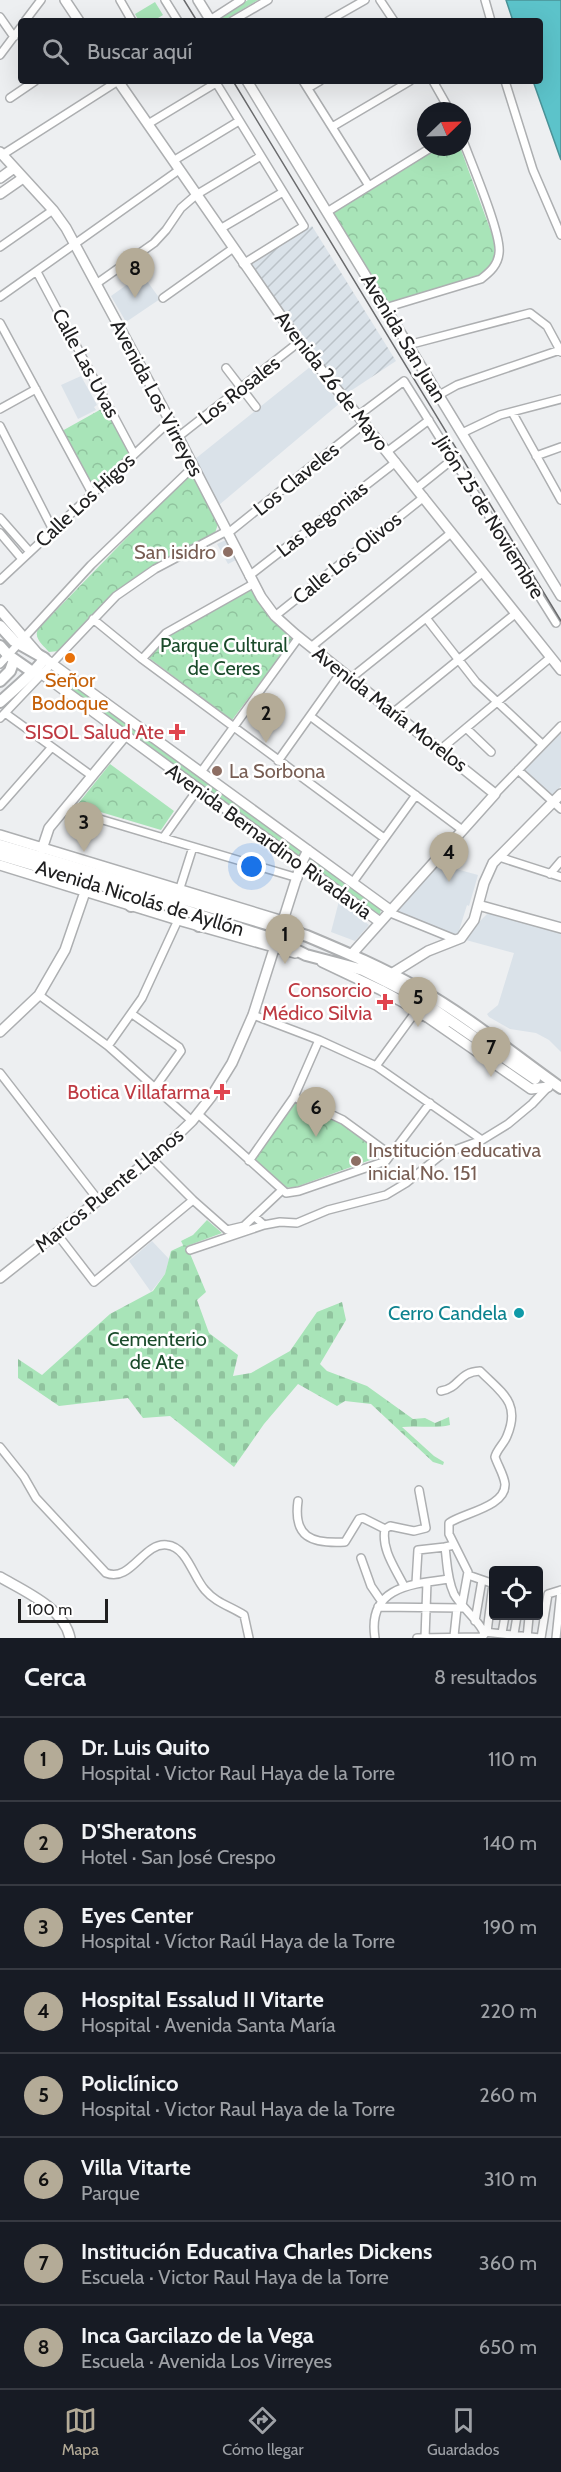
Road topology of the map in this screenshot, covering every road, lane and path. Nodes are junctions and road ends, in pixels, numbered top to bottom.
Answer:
1 (41, 0) edge
2 (65, 0) edge
3 (120, 0) edge
4 (165, 0) edge
5 (198, 0) edge
6 (241, 0) edge
7 (268, 0) edge
8 (365, 0) edge
9 (380, 0) edge
10 (485, 0) edge
11 (0, 17) edge
12 (27, 18) edge
13 (77, 18) edge
14 (130, 18) edge
15 (176, 18) edge
16 (209, 18) edge
17 (213, 18) edge
18 (237, 18) edge
19 (333, 18) edge
20 (392, 18) edge
21 (490, 18) edge
22 (18, 31) edge
23 (14, 37) junction
24 (0, 55) edge
25 (31, 84) edge
26 (117, 84) edge
27 (121, 84) edge
28 (213, 84) edge
29 (217, 84) edge
30 (249, 84) edge
31 (305, 84) edge
32 (315, 84) edge
33 (405, 84) edge
34 (435, 84) edge
35 (506, 84) edge
36 (308, 88) junction
37 (10, 98) dead end
38 (445, 102) edge
39 (239, 121) junction
40 (148, 124) junction
41 (332, 127) junction
42 (1, 153) edge
43 (261, 156) junction
44 (417, 156) edge
45 (469, 156) edge
46 (173, 161) junction
47 (14, 168) junction
48 (179, 170) junction
49 (0, 178) edge
50 (23, 178) junction
51 (369, 186) junction
52 (283, 192) junction
53 (0, 194) edge
54 (196, 195) junction
55 (53, 210) junction
56 (327, 212) junction
57 (220, 229) junction
58 (561, 235) edge
59 (76, 246) junction
60 (0, 247) edge
61 (232, 249) junction
62 (243, 264) junction
63 (37, 272) junction
64 (96, 284) junction
65 (0, 297) edge
66 (163, 298) dead end
67 (385, 308) junction
68 (0, 323) edge
69 (299, 342) junction
70 (408, 345) junction
71 (561, 351) edge
72 (225, 368) dead end
73 (404, 381) joint
74 (241, 388) junction
75 (36, 389) junction
76 (439, 395) junction
77 (561, 399) edge
78 (256, 407) dead end
79 (0, 409) edge
80 (512, 412) junction
81 (362, 419) junction
82 (429, 420) junction
83 (170, 421) junction
84 (0, 426) edge
85 (462, 433) junction
86 (178, 437) junction
87 (561, 447) edge
88 (388, 451) junction
89 (134, 454) junction
90 (536, 456) junction
91 (453, 459) junction
92 (396, 462) junction
93 (193, 467) junction
94 (417, 488) junction
95 (92, 493) junction
96 (560, 496) edge
97 (421, 499) junction
98 (0, 518) edge
99 (53, 530) junction
100 (0, 533) edge
101 (226, 533) junction
102 (451, 533) junction
103 (30, 552) junction
104 (22, 559) junction
105 (482, 573) junction
106 (0, 580) edge
107 (251, 580) junction
108 (561, 596) edge
109 (0, 610) edge
110 (275, 616) junction
111 (512, 616) junction
112 (426, 618) junction
113 (93, 620) junction
114 (556, 623) dead end
115 (0, 626) edge
116 (299, 637) junction
117 (21, 640) junction
118 (0, 646) edge
119 (311, 647) junction
120 (11, 657) junction
121 (551, 657) junction
122 (45, 659) junction
123 (142, 659) junction
124 (458, 659) junction
125 (0, 664) edge
126 (561, 670) edge
127 (342, 671) junction
128 (37, 673) junction
129 (351, 678) junction
130 (0, 681) edge
131 (0, 702) edge
132 (496, 702) junction
133 (397, 709) junction
134 (3, 715) edge
135 (310, 716) junction
136 (233, 726) junction
137 (561, 726) edge
138 (466, 728) junction
139 (125, 736) junction
140 (543, 744) junction
141 (51, 748) junction
142 (441, 749) junction
143 (491, 752) dead end
144 (278, 761) junction
145 (518, 770) junction
146 (201, 772) junction
147 (92, 776) junction
148 (198, 789) junction
149 (495, 794) junction
150 (561, 794) edge
151 (416, 795) junction
152 (557, 805) edge
153 (0, 806) edge
154 (66, 809) junction
155 (461, 829) junction
156 (0, 835) edge
157 (163, 838) junction
158 (384, 838) junction
159 (0, 845) edge
160 (193, 847) junction
161 (42, 849) junction
162 (308, 850) junction
163 (0, 855) edge
164 (499, 857) junction
165 (561, 861) edge
166 (301, 864) junction
167 (0, 865) edge
168 (550, 874) junction
169 (561, 877) edge
170 (298, 878) junction
171 (140, 879) junction
172 (353, 882) junction
173 (115, 885) junction
174 (179, 891) junction
175 (85, 892) junction
176 (204, 898) junction
177 (478, 905) junction
178 (131, 906) junction
179 (389, 911) junction
180 (221, 917) junction
181 (178, 920) junction
182 (380, 922) junction
183 (199, 926) junction
184 (561, 928) edge
185 (278, 935) junction
186 (457, 940) junction
187 (306, 955) junction
188 (351, 955) junction
189 (391, 974) junction
190 (39, 995) junction
191 (420, 1012) junction
192 (132, 1014) junction
193 (253, 1016) junction
194 (458, 1026) junction
195 (0, 1032) edge
196 (319, 1040) junction
197 (108, 1046) junction
198 (376, 1066) junction
199 (0, 1073) edge
200 (156, 1086) junction
201 (548, 1088) junction
202 (561, 1089) edge
203 (294, 1097) junction
204 (561, 1097) edge
205 (430, 1103) junction
206 (195, 1118) junction
207 (482, 1140) junction
208 (391, 1155) junction
209 (152, 1159) junction
210 (249, 1161) junction
211 (281, 1191) junction
212 (193, 1200) junction
213 (99, 1201) junction
214 (255, 1217) junction
215 (264, 1225) junction
216 (57, 1234) junction
217 (190, 1250) dead end
218 (0, 1278) edge
219 (441, 1391) dead end
220 (0, 1447) edge
221 (419, 1490) dead end
222 (298, 1501) dead end
223 (385, 1529) junction
224 (454, 1545) junction
225 (445, 1547) junction
226 (361, 1558) dead end
227 (468, 1575) junction
228 (0, 1577) edge
229 (449, 1579) junction
230 (482, 1580) junction
231 (428, 1582) junction
232 (416, 1583) junction
233 (489, 1583) edge
234 (404, 1586) junction
235 (561, 1590) edge
236 (380, 1605) junction
237 (460, 1607) junction
238 (489, 1607) edge
239 (426, 1609) junction
240 (504, 1620) edge
241 (516, 1620) edge
242 (529, 1620) edge
243 (475, 1621) junction
244 (502, 1634) junction
245 (514, 1634) junction
246 (484, 1635) edge
247 (454, 1636) junction
248 (527, 1637) edge
249 (70, 1638) edge
250 (249, 1638) edge
251 (375, 1638) edge
252 (417, 1638) edge
253 (425, 1638) edge
254 (541, 1638) edge
255 (556, 1638) edge

1 - 12 street
2 - 13 street
3 - 14 street
4 - 15 street
5 - 16 street
6 - 17 street
7 - 18 street
8 - 19 street
9 - 20 street
10 - 21 street
11 - 23 street
22 - 23 street
23 - 24 street
25 - 37 street
26 - 42 street
27 - 40 street, Avenida 26 de Mayo
28 - 40 street
29 - 39 street
30 - 56 street, Avenida San Juan
31 - 36 street
32 - 36 street
33 - 41 street
34 - 38 street
35 - 58 street
36 - 41 street
39 - 43 street
39 - 46 street
40 - 46 street, Avenida 26 de Mayo
41 - 51 street
42 - 47 street, Avenida Los Virreyes
43 - 52 street
43 - 54 street
44 - 51 street
45 - 67 street
46 - 48 street, Avenida 26 de Mayo
47 - 49 street
47 - 50 street, Avenida Los Virreyes
48 - 54 street, Avenida 26 de Mayo
48 - 59 street
50 - 53 street
50 - 55 street, Avenida Los Virreyes
51 - 56 street
52 - 57 street
52 - 62 street
54 - 57 street, Avenida 26 de Mayo
54 - 64 street
55 - 59 street, Avenida Los Virreyes
55 - 60 street
56 - 67 street, Avenida San Juan
57 - 61 street, Avenida 26 de Mayo
59 - 63 street
59 - 64 street, Avenida Los Virreyes
61 - 62 street, Avenida 26 de Mayo
61 - 66 street
62 - 69 street, Avenida 26 de Mayo
63 - 65 street
63 - 89 street, Calle Las Uvas
64 - 83 street, Avenida Los Virreyes
67 - 70 street, Avenida San Juan
68 - 75 street
69 - 74 street, Los Rosales
69 - 81 street, Avenida 26 de Mayo
70 - 71 street
70 - 76 street, Avenida San Juan
71 - 76 street
72 - 74 street
73 - 81 street, Los Claveles
73 - 82 street, Jirón 25 de Noviembre
74 - 78 street
74 - 86 street, Los Rosales
75 - 79 street
75 - 95 street
76 - 85 street, Avenida San Juan
77 - 80 street
80 - 85 street
80 - 90 street
81 - 88 street, Avenida 26 de Mayo
81 - 101 street, Los Claveles
82 - 88 street
82 - 91 street, Jirón 25 de Noviembre
83 - 86 street, Avenida Los Virreyes
83 - 89 street, Calle Los Higos
84 - 99 street
85 - 108 street, Avenida San Juan
86 - 93 street, Avenida Los Virreyes
87 - 90 street
88 - 92 street, Avenida 26 de Mayo
89 - 95 street, Calle Los Higos
90 - 96 street
91 - 94 street
91 - 114 street, Jirón 25 de Noviembre
92 - 94 street, Avenida 26 de Mayo
92 - 107 street, Las Begonias
93 - 101 street, Avenida Los Virreyes
93 - 117 street
94 - 97 street, Avenida 26 de Mayo
95 - 99 street, Calle Los Higos
97 - 102 street, Avenida 26 de Mayo
97 - 110 street, Calle Los Olivos
98 - 103 street
99 - 103 street, Calle Los Higos
100 - 104 street
101 - 107 street, Avenida María Morelos
101 - 113 street, Los Claveles
102 - 105 street, Avenida 26 de Mayo
102 - 119 street
103 - 104 street, Calle Los Higos
104 - 106 street, Calle Los Higos
105 - 111 street, Avenida 26 de Mayo
105 - 112 street
107 - 110 street, Avenida María Morelos
107 - 123 street, Las Begonias
109 - 117 street
110 - 116 street, Avenida María Morelos
111 - 121 street, Avenida 26 de Mayo
111 - 124 street
112 - 124 street
112 - 129 street
113 - 122 street, Los Claveles
113 - 123 street
115 - 117 main road
116 - 119 street, Avenida María Morelos
116 - 136 street
117 - 120 street
117 - 122 main road
118 - 120 main road
119 - 127 street, Avenida María Morelos
120 - 125 street
120 - 128 main road
120 - 130 main road
121 - 126 street, Avenida 26 de Mayo
121 - 132 street
122 - 128 main road
122 - 146 street, Avenida Bernardino Rivadavia
123 - 136 street
124 - 132 street
124 - 133 street
127 - 129 street, Avenida María Morelos
127 - 135 street
128 - 131 main road
128 - 134 street
128 - 139 street, Avenida Bernardino Rivadavia
129 - 133 street, Avenida María Morelos
132 - 138 street
132 - 140 street
133 - 142 street, Avenida María Morelos
134 - 141 street
135 - 144 street
135 - 151 street
136 - 144 street
136 - 146 street
137 - 140 street
138 - 142 street
138 - 143 street
139 - 147 street
139 - 148 street, Avenida Bernardino Rivadavia
140 - 145 street
141 - 147 street
141 - 153 street
142 - 149 street, Avenida María Morelos
144 - 158 street
145 - 149 street
145 - 152 street
146 - 162 street, Avenida Bernardino Rivadavia
147 - 154 street
148 - 157 street
148 - 166 street, Avenida Bernardino Rivadavia
149 - 155 street
150 - 152 street
151 - 155 street
151 - 158 street
152 - 164 street
154 - 157 street
154 - 161 street
155 - 179 street
156 - 161 street
157 - 160 street
158 - 172 street
159 - 173 main road, Avenida Nicolás de Ayllón
160 - 170 street
160 - 174 street
161 - 171 street
162 - 166 street, Marcos Puente Llanos
162 - 172 street, Avenida Bernardino Rivadavia
163 - 173 main road, Avenida Nicolás de Ayllón
164 - 168 street
164 - 177 street
165 - 168 street
166 - 170 street, Marcos Puente Llanos
166 - 182 street, Avenida Bernardino Rivadavia
167 - 175 street
168 - 169 street
170 - 185 street, Marcos Puente Llanos
171 - 173 main road
171 - 174 street
172 - 179 street, Avenida Bernardino Rivadavia
173 - 178 main road
173 - 180 main road, Avenida Nicolás de Ayllón
174 - 176 street
175 - 178 street
175 - 190 street
176 - 180 main road
176 - 185 street
177 - 184 street
177 - 186 street
178 - 181 street
179 - 182 street
179 - 186 street
180 - 183 main road
180 - 185 main road, Avenida Nicolás de Ayllón
181 - 183 street
181 - 192 street
182 - 188 street
183 - 185 street
185 - 187 main road, Avenida Nicolás de Ayllón
185 - 188 main road, Avenida Nicolás de Ayllón
185 - 193 street, Marcos Puente Llanos
186 - 189 street
187 - 191 street
187 - 194 main road, Avenida Nicolás de Ayllón
188 - 189 main road, Avenida Nicolás de Ayllón
189 - 202 main road, Avenida Nicolás de Ayllón
190 - 195 street
190 - 197 street
191 - 194 main road
191 - 198 street
191 - 201 street
192 - 197 street
192 - 200 street
193 - 196 street
193 - 206 street, Marcos Puente Llanos
194 - 201 main road, Avenida Nicolás de Ayllón
196 - 198 street
196 - 203 street
197 - 200 street
198 - 205 street
199 - 213 street
200 - 206 street
201 - 204 main road, Avenida Nicolás de Ayllón
201 - 207 street
203 - 208 street
203 - 210 street
205 - 207 street
205 - 208 street
206 - 209 street, Marcos Puente Llanos
206 - 210 street
207 - 215 street
208 - 211 street
209 - 212 street
209 - 213 street, Marcos Puente Llanos
210 - 211 street
211 - 214 street
212 - 214 street
212 - 216 street
213 - 216 street, Marcos Puente Llanos
214 - 215 street
215 - 217 street
216 - 218 street, Marcos Puente Llanos
219 - 224 street
220 - 250 street
221 - 223 street
222 - 223 street
223 - 234 street
224 - 225 street
224 - 227 street
225 - 229 street
225 - 232 street
226 - 236 street
227 - 230 street
227 - 237 street
228 - 249 street
229 - 231 street
229 - 237 street
230 - 233 street
230 - 243 street
231 - 232 street
231 - 239 street
232 - 234 street
234 - 236 street
235 - 254 street
235 - 255 street
236 - 239 street
236 - 251 street
237 - 239 street
237 - 243 street
237 - 247 street
238 - 246 street
239 - 253 street
240 - 244 street
241 - 245 street
242 - 248 street
243 - 246 street
244 - 245 street
244 - 246 street
245 - 248 street
246 - 247 street
247 - 253 street
248 - 254 street
252 - 253 street

